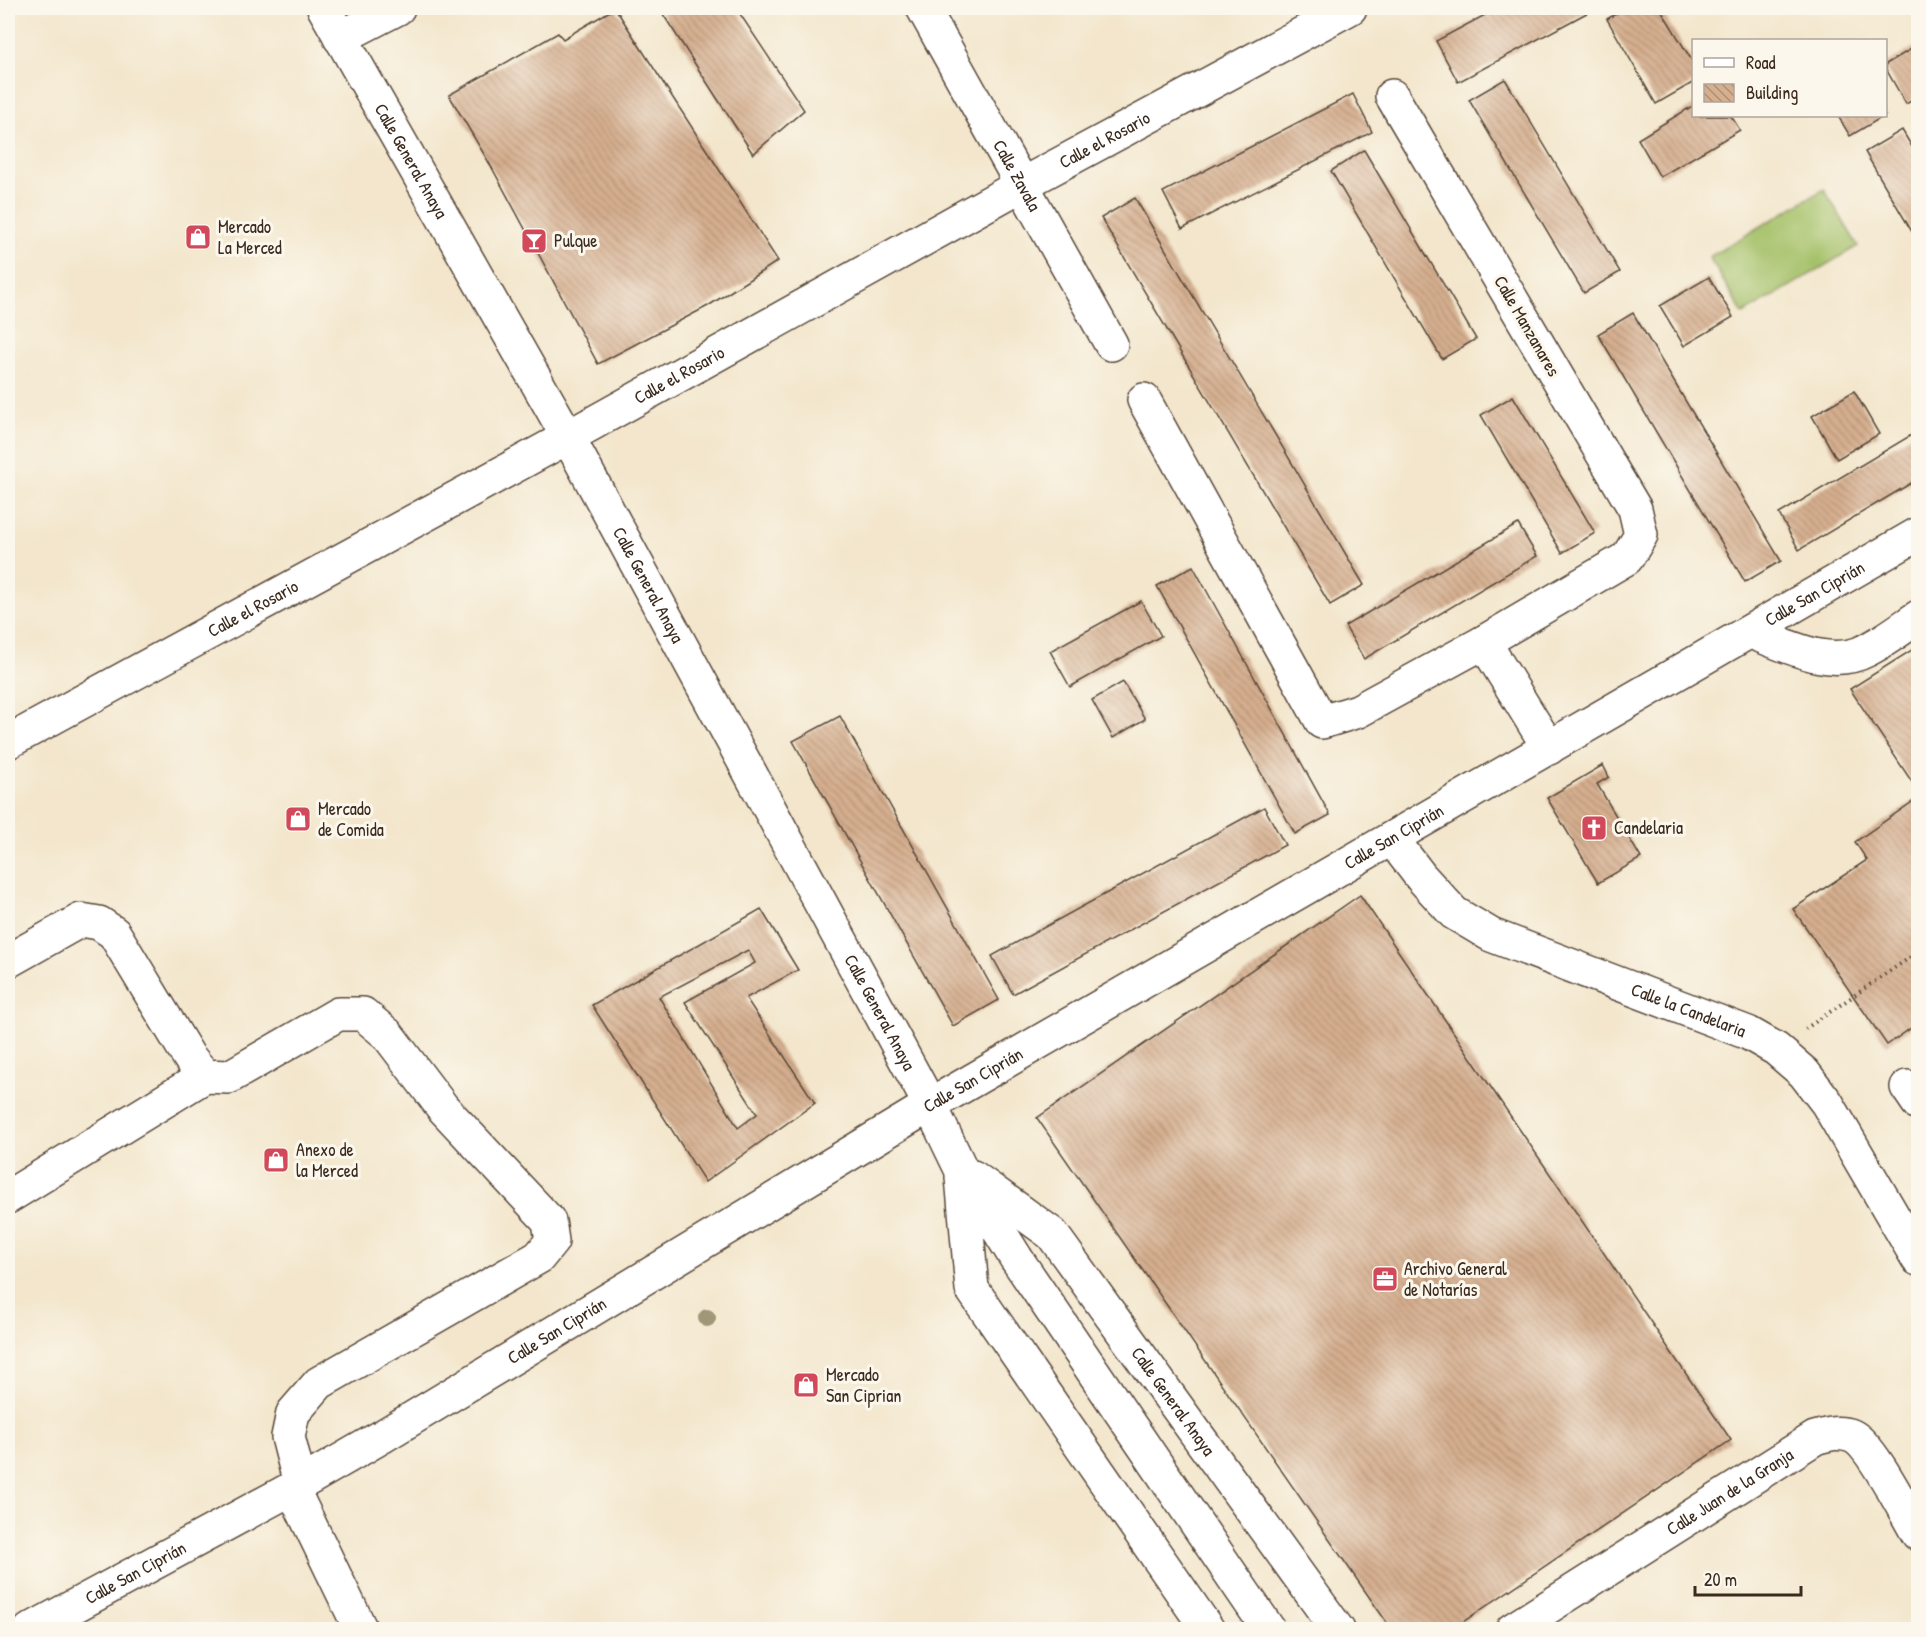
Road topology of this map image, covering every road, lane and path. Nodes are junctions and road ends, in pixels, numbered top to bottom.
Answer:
1 (324, 8) edge
2 (398, 8) edge
3 (923, 8) edge
4 (1350, 8) edge
5 (340, 38) junction
6 (1392, 96) dead end
7 (1023, 184) junction
8 (1112, 344) dead end
9 (1144, 400) dead end
10 (568, 437) junction
11 (1918, 534) edge
12 (1918, 617) edge
13 (1751, 632) junction
14 (1484, 642) junction
15 (8, 742) edge
16 (1549, 748) junction
17 (1392, 839) junction
18 (1918, 952) edge
19 (8, 961) edge
20 (1776, 1048) junction
21 (205, 1076) junction
22 (930, 1105) junction
23 (961, 1169) junction
24 (8, 1197) edge
25 (1918, 1259) edge
26 (296, 1486) junction
27 (1918, 1534) edge
28 (30, 1629) edge
29 (361, 1629) edge
30 (1208, 1629) edge
31 (1269, 1629) edge
32 (1338, 1629) edge
33 (1512, 1629) edge

1 - 5 street, Calle General Anaya
2 - 5 street
3 - 7 street, Calle Zavala
4 - 7 street, Calle el Rosario
5 - 10 street, Calle General Anaya
6 - 14 street, Calle Manzanares
7 - 8 street, Calle Zavala
7 - 10 street, Calle el Rosario
9 - 14 street
10 - 15 street, Calle el Rosario
10 - 22 street, Calle General Anaya
11 - 13 street, Calle San Ciprián
12 - 13 street
13 - 16 street, Calle San Ciprián
14 - 16 street
16 - 17 street, Calle San Ciprián
17 - 20 street, Calle la Candelaria
17 - 22 street, Calle San Ciprián
18 - 20 path
19 - 21 street
20 - 25 street, Calle la Candelaria
21 - 24 street
21 - 26 street
22 - 23 street, Calle General Anaya
22 - 26 street, Calle San Ciprián
23 - 30 street, Calle General Anaya
23 - 31 street, Calle General Anaya, bridge
23 - 32 street, Calle General Anaya
26 - 28 street, Calle San Ciprián
26 - 29 street
27 - 33 street, Calle Juan de la Granja

